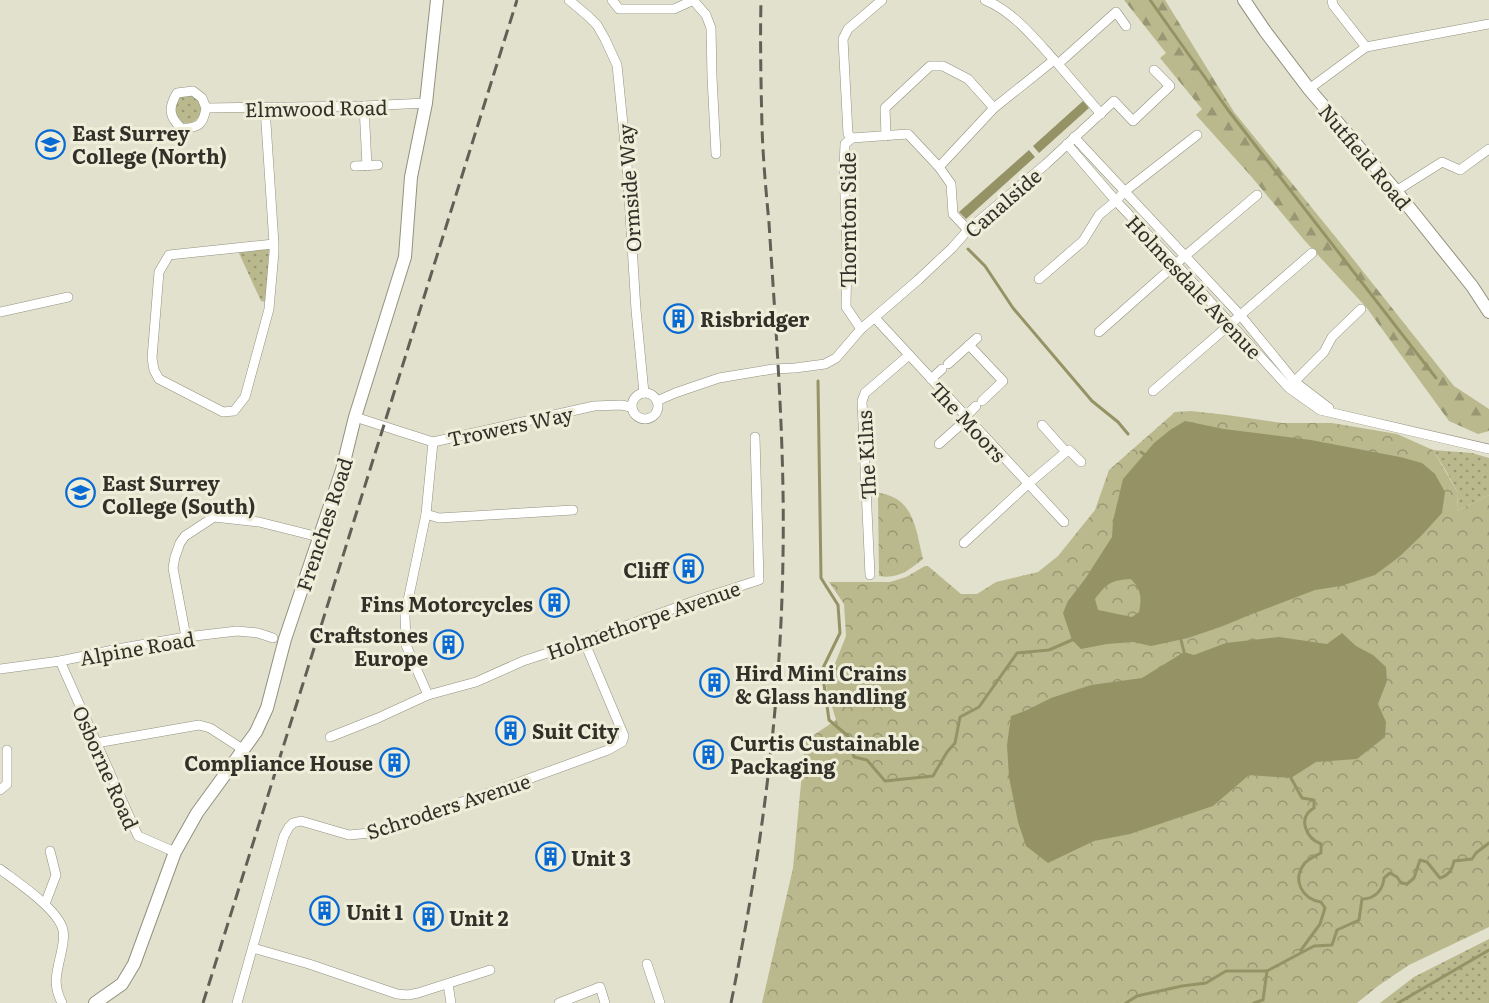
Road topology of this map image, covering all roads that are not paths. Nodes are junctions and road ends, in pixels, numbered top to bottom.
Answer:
1 (437, 0) edge
2 (569, 0) edge
3 (612, 0) edge
4 (882, 0) edge
5 (985, 0) edge
6 (1244, 0) edge
7 (1332, 0) edge
8 (694, 1) edge
9 (998, 2) edge
10 (1489, 24) edge
11 (1126, 26) dead end
12 (1366, 47) junction
13 (1056, 62) junction
14 (947, 68) junction
15 (1154, 70) dead end
16 (945, 81) dead end
17 (1310, 89) junction
18 (426, 103) junction
19 (364, 106) junction
20 (206, 108) junction
21 (265, 108) junction
22 (994, 108) junction
23 (1101, 114) junction
24 (1197, 135) dead end
25 (886, 136) junction
26 (852, 138) junction
27 (1071, 140) junction
28 (1489, 149) edge
29 (716, 154) dead end
30 (378, 165) dead end
31 (355, 166) dead end
32 (367, 166) junction
33 (939, 167) junction
34 (1396, 191) junction
35 (1124, 192) junction
36 (1257, 195) dead end
37 (1116, 201) junction
38 (968, 230) junction
39 (274, 244) junction
40 (1312, 253) dead end
41 (1185, 256) junction
42 (1176, 264) junction
43 (1039, 279) dead end
44 (68, 297) dead end
45 (1361, 309) dead end
46 (0, 312) edge
47 (1489, 312) edge
48 (1241, 316) junction
49 (875, 318) junction
50 (1231, 324) junction
51 (861, 329) junction
52 (1099, 332) dead end
53 (909, 356) junction
54 (773, 369) joint
55 (931, 379) junction
56 (1292, 385) junction
57 (1154, 391) dead end
58 (645, 393) junction
59 (657, 401) junction
60 (631, 407) junction
61 (356, 417) junction
62 (966, 418) junction
63 (1042, 426) dead end
64 (755, 437) dead end
65 (433, 441) junction
66 (939, 444) dead end
67 (1489, 449) edge
68 (1065, 452) junction
69 (1081, 462) dead end
70 (1028, 484) junction
71 (573, 510) dead end
72 (426, 514) junction
73 (1064, 522) dead end
74 (319, 537) junction
75 (964, 543) dead end
76 (870, 575) dead end
77 (186, 637) junction
78 (273, 638) dead end
79 (584, 641) junction
80 (60, 661) junction
81 (0, 669) edge
82 (428, 695) junction
83 (330, 737) dead end
84 (96, 743) junction
85 (6, 750) dead end
86 (244, 750) junction
87 (0, 790) edge
88 (50, 851) dead end
89 (175, 852) junction
90 (0, 869) edge
91 (45, 904) junction
92 (253, 948) junction
93 (647, 964) dead end
94 (490, 970) dead end
95 (448, 984) junction
96 (419, 998) edge
97 (62, 1003) edge
98 (95, 1003) edge
99 (237, 1003) edge
100 (451, 1003) edge
101 (559, 1003) edge
102 (605, 1003) edge
103 (660, 1003) edge

1 - 18 street, Frenches Road
2 - 58 street, Ormside Way
3 - 8 street
4 - 26 street
5 - 9 street
6 - 17 street, Nutfield Road
7 - 12 street
8 - 29 street
9 - 13 street
10 - 12 street
11 - 13 street
12 - 17 street
13 - 22 street
13 - 23 street
14 - 16 street
14 - 22 street
14 - 25 street
15 - 23 street
17 - 34 street, Nutfield Road
18 - 19 street, Elmwood Road
18 - 61 street, Frenches Road
19 - 21 street, Elmwood Road
19 - 32 street
20 - 20 street
20 - 21 street, Elmwood Road
21 - 39 street
22 - 33 street
23 - 27 street, Canalside
24 - 35 street
25 - 26 street, Thornton Side
25 - 33 street, Thornton Side
26 - 51 street, Thornton Side
27 - 35 street, Holmesdale Avenue
27 - 37 street, Holmesdale Avenue
27 - 38 street, Canalside
28 - 34 street
30 - 32 street
31 - 32 street
33 - 38 street, Thornton Side
34 - 47 street, Nutfield Road
35 - 37 street
35 - 41 street, Holmesdale Avenue
36 - 41 street
37 - 42 street, Holmesdale Avenue
37 - 43 street
38 - 49 street, Canalside
39 - 39 street
40 - 48 street
41 - 42 street
41 - 48 street, Holmesdale Avenue
42 - 50 street, Holmesdale Avenue
42 - 52 street
44 - 46 street
45 - 56 street
48 - 50 street
48 - 56 street, Holmesdale Avenue
49 - 51 street, Canalside
49 - 53 street, The Moors
50 - 56 street, Holmesdale Avenue
50 - 57 street
51 - 54 street, Canalside
53 - 55 street, The Moors
53 - 76 street, The Kilns
54 - 59 street, Trowers Way
55 - 62 street, The Moors
55 - 62 street
56 - 67 street, Holmesdale Avenue
58 - 59 street
58 - 60 street
59 - 60 street, Trowers Way
60 - 65 street, Trowers Way
61 - 65 street, Trowers Way
61 - 74 street, Frenches Road
62 - 66 street
62 - 70 street, The Moors
63 - 68 street
64 - 79 street, Holmethorpe Avenue
65 - 72 street
68 - 69 street
68 - 70 street
70 - 73 street, The Moors
70 - 75 street
71 - 72 street
72 - 82 street
74 - 77 street
74 - 86 street, Frenches Road
77 - 78 street, Alpine Road
77 - 80 street, Alpine Road
79 - 82 street, Holmethorpe Avenue
79 - 92 street, Schroders Avenue
80 - 81 street, Alpine Road
80 - 84 street, Osborne Road
82 - 83 street, Holmethorpe Avenue
84 - 86 street
84 - 89 street, Osborne Road
85 - 87 street
86 - 89 street, Frenches Road
88 - 91 street
89 - 98 street, Frenches Road
90 - 91 street
91 - 97 street
92 - 96 street
92 - 99 street
93 - 103 street
94 - 95 street
95 - 96 street
95 - 100 street
101 - 102 street

